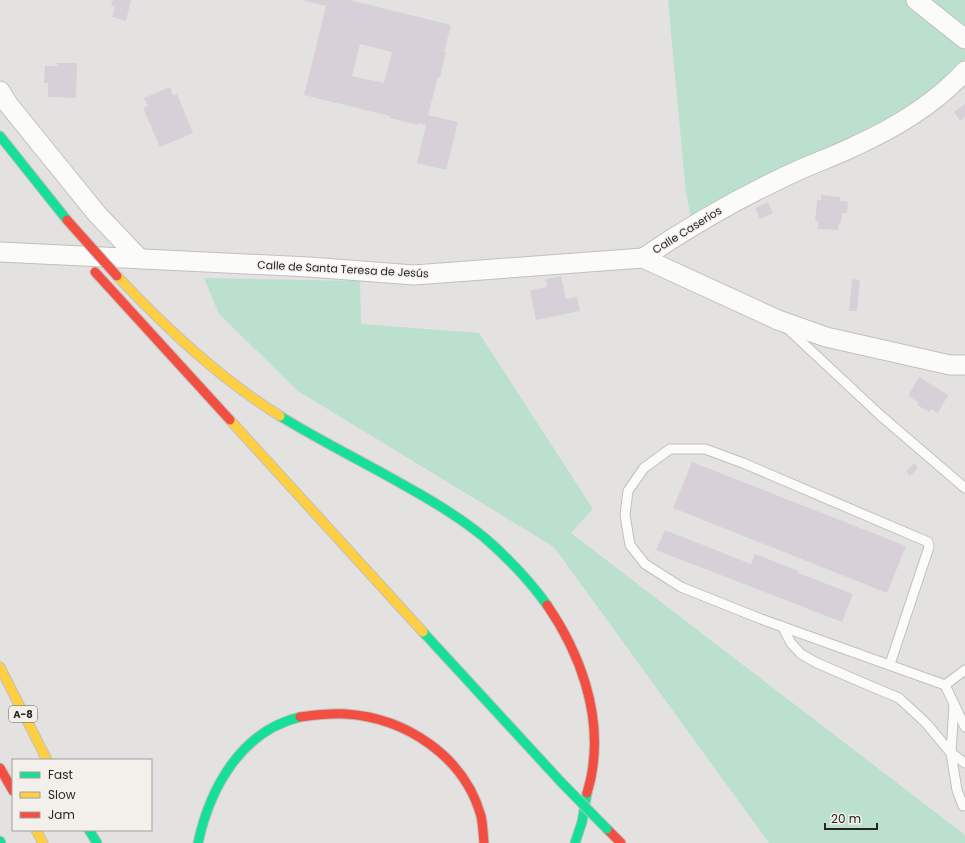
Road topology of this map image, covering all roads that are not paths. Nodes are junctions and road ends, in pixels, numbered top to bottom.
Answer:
1 (916, 0) edge
2 (965, 39) edge
3 (965, 71) edge
4 (0, 91) edge
5 (0, 136) edge
6 (75, 248) dead end
7 (0, 252) edge
8 (139, 258) junction
9 (643, 258) junction
10 (778, 320) junction
11 (965, 366) edge
12 (965, 488) edge
13 (782, 626) junction
14 (890, 664) junction
15 (0, 667) edge
16 (965, 670) edge
17 (945, 685) junction
18 (954, 703) junction
19 (965, 727) edge
20 (951, 753) junction
21 (47, 759) edge
22 (965, 763) edge
23 (0, 768) edge
24 (12, 789) edge
25 (963, 806) dead end
26 (37, 831) edge
27 (90, 831) edge
28 (43, 843) edge
29 (97, 843) edge
30 (198, 843) edge
31 (484, 843) edge
32 (575, 843) edge
33 (621, 843) edge

1 - 2 street
3 - 9 street, Calle Caserios
4 - 8 street
5 - 32 highway, bridge
6 - 33 highway, bridge
7 - 8 street, Calle de Santa Teresa de Jesús
8 - 9 street, Calle de Santa Teresa de Jesús
9 - 10 street, Calle Caserios
10 - 11 street, Calle Caserios
10 - 12 lane
13 - 14 lane
13 - 14 lane
13 - 20 lane
14 - 17 lane
15 - 21 highway, A-8
16 - 17 lane
17 - 18 lane
18 - 19 lane
18 - 20 lane
20 - 22 lane
20 - 25 lane
23 - 24 highway
26 - 28 highway
27 - 29 highway
30 - 31 highway

